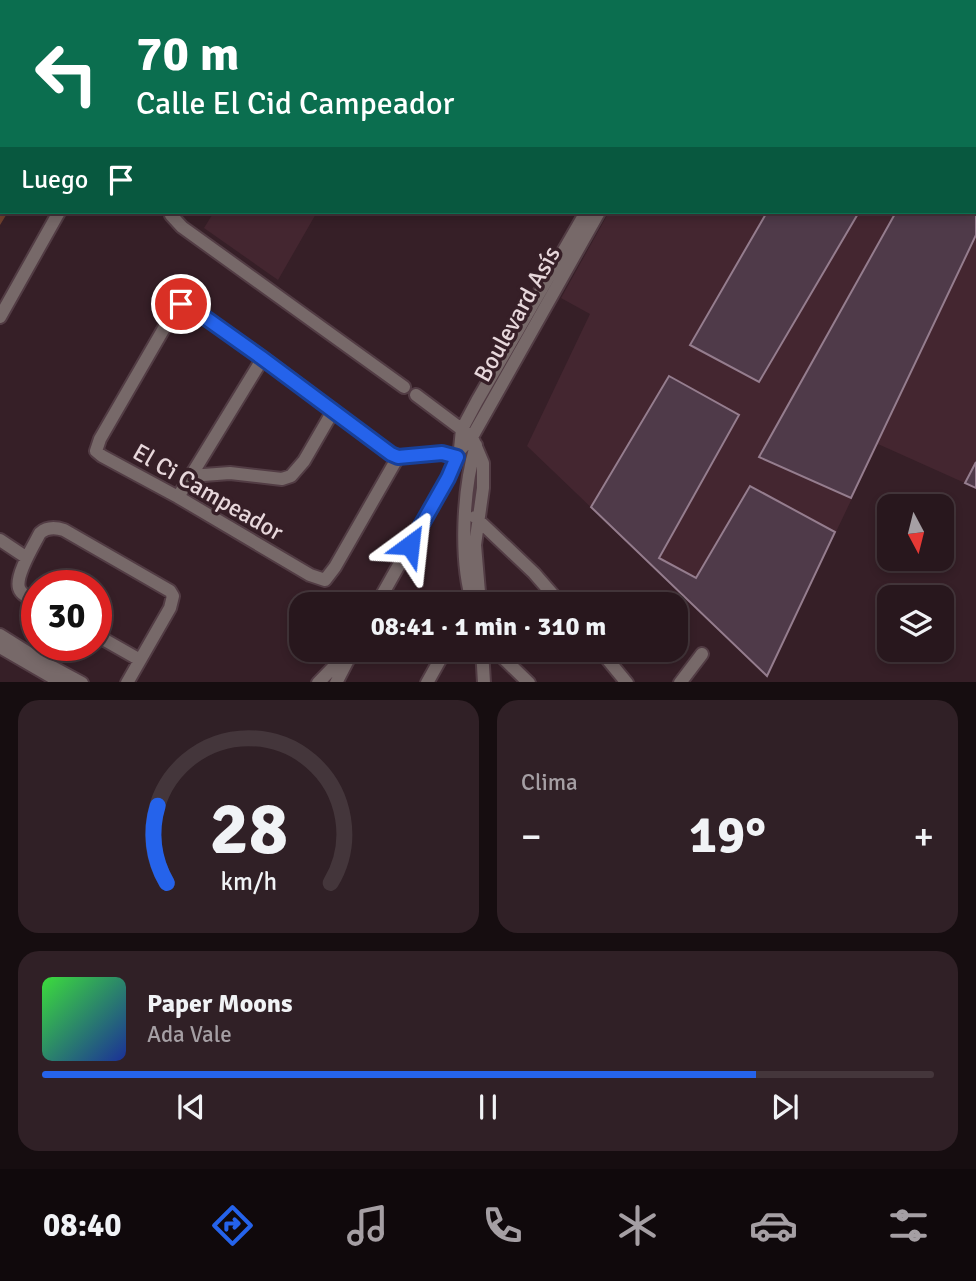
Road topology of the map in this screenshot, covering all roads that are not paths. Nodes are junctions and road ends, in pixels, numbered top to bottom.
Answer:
1 (59, 214) edge
2 (172, 214) edge
3 (585, 214) edge
4 (598, 214) edge
5 (550, 286) junction
6 (0, 317) edge
7 (262, 358) junction
8 (404, 387) dead end
9 (416, 395) dead end
10 (333, 411) junction
11 (470, 437) junction
12 (459, 453) junction
13 (398, 457) junction
14 (191, 476) junction
15 (178, 497) junction
16 (466, 510) junction
17 (479, 520) junction
18 (0, 540) edge
19 (27, 558) junction
20 (22, 570) edge
21 (21, 572) edge
22 (21, 590) edge
23 (384, 592) edge
24 (470, 592) edge
25 (479, 592) edge
26 (551, 592) edge
27 (0, 635) edge
28 (112, 644) edge
29 (0, 647) edge
30 (702, 654) dead end
31 (140, 660) junction
32 (337, 662) edge
33 (346, 662) edge
34 (439, 662) edge
35 (483, 662) edge
36 (508, 662) edge
37 (610, 662) edge
38 (41, 666) junction
39 (62, 682) edge
40 (82, 682) edge
41 (127, 682) edge
42 (318, 682) edge
43 (336, 682) edge
44 (427, 682) edge
45 (484, 682) edge
46 (529, 682) edge
47 (627, 682) edge
48 (680, 682) edge

1 - 6 street
2 - 8 street
3 - 5 street, Boulevard Asís
4 - 5 street, Boulevard Asís
5 - 11 street, Boulevard Asís
7 - 10 street
7 - 14 street
7 - 15 street, El Ci Campeador
9 - 11 street
10 - 13 street
10 - 14 street
11 - 12 street
11 - 16 street
11 - 17 street
12 - 13 street
12 - 23 street
13 - 15 street, El Ci Campeador
14 - 15 street
16 - 17 street
16 - 24 street
17 - 25 street
17 - 26 street
18 - 19 street
19 - 20 street
19 - 31 street
21 - 22 street
27 - 38 street
28 - 31 street
29 - 38 street
30 - 48 street
31 - 41 street
32 - 42 street
33 - 43 street
34 - 44 street
35 - 45 street
36 - 46 street
37 - 47 street
38 - 39 street
38 - 40 street

